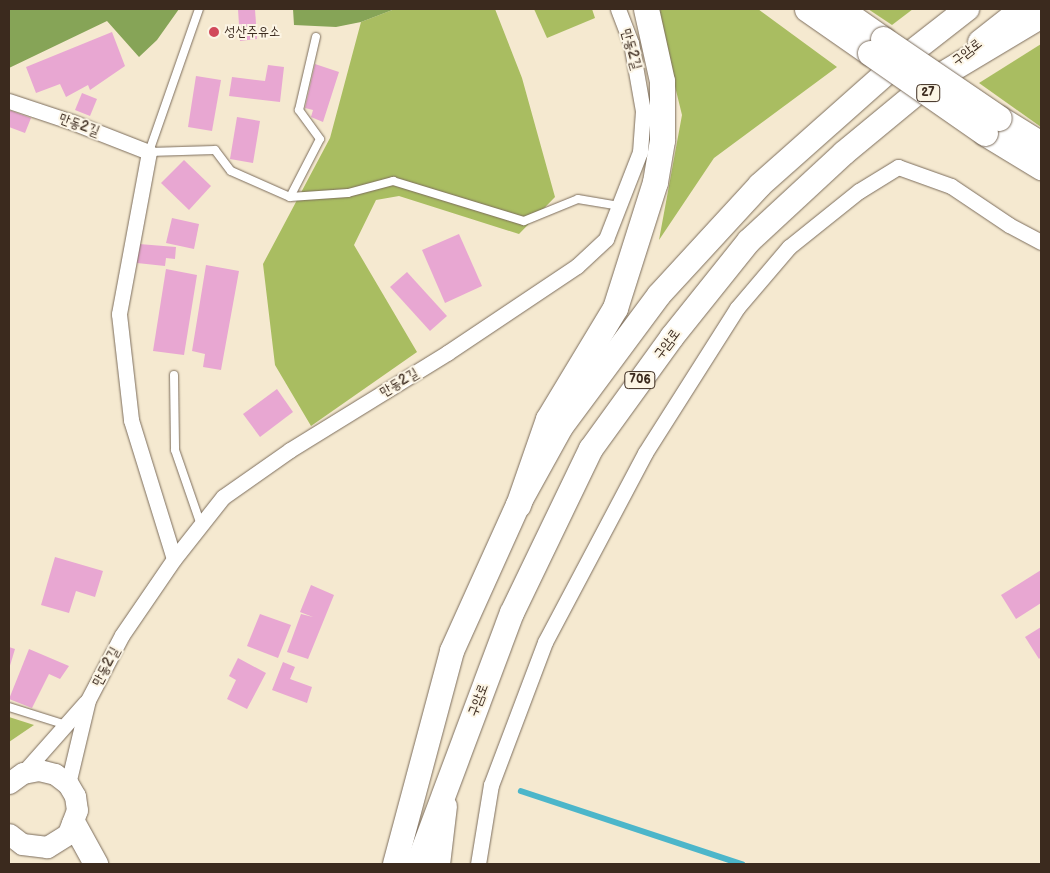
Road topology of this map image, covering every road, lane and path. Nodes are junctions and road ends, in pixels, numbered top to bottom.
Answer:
1 (199, 9) edge
2 (618, 9) edge
3 (646, 9) edge
4 (807, 9) edge
5 (840, 9) edge
6 (968, 9) edge
7 (1022, 9) edge
8 (1041, 15) edge
9 (316, 37) dead end
10 (876, 46) junction
11 (929, 82) junction
12 (9, 102) edge
13 (992, 125) junction
14 (1041, 144) edge
15 (148, 152) junction
16 (1041, 167) edge
17 (290, 197) junction
18 (620, 206) junction
19 (1041, 242) edge
20 (174, 375) dead end
21 (518, 505) junction
22 (200, 525) junction
23 (174, 559) junction
24 (88, 700) junction
25 (9, 708) edge
26 (66, 725) junction
27 (449, 774) junction
28 (15, 778) edge
29 (68, 784) junction
30 (74, 824) junction
31 (16, 839) edge
32 (397, 853) edge
33 (90, 862) edge
34 (35, 864) edge
35 (388, 864) edge
36 (418, 864) edge
37 (439, 864) edge
38 (478, 864) edge

1 - 15 lane
2 - 18 street, 만동2길
3 - 21 highway
4 - 10 highway
5 - 10 highway
6 - 21 main road, 706
7 - 11 main road, 구암로 / 706
8 - 11 highway
9 - 17 lane
10 - 13 highway, bridge
11 - 27 main road, 구암로 / 706
12 - 15 street, 만동2길
13 - 14 highway
13 - 16 highway
15 - 17 lane, 만동2길
15 - 23 street
17 - 18 lane, 만동2길
18 - 22 street, 만동2길
19 - 38 street
20 - 22 lane
21 - 32 main road, 706
22 - 23 street, 만동2길
23 - 24 street, 만동2길
24 - 26 street
24 - 29 street
25 - 26 lane
26 - 28 street
27 - 36 main road, 구암로 / 706
27 - 37 main road
28 - 29 main road
29 - 30 main road
30 - 31 main road
30 - 33 main road
31 - 34 main road
32 - 35 main road

